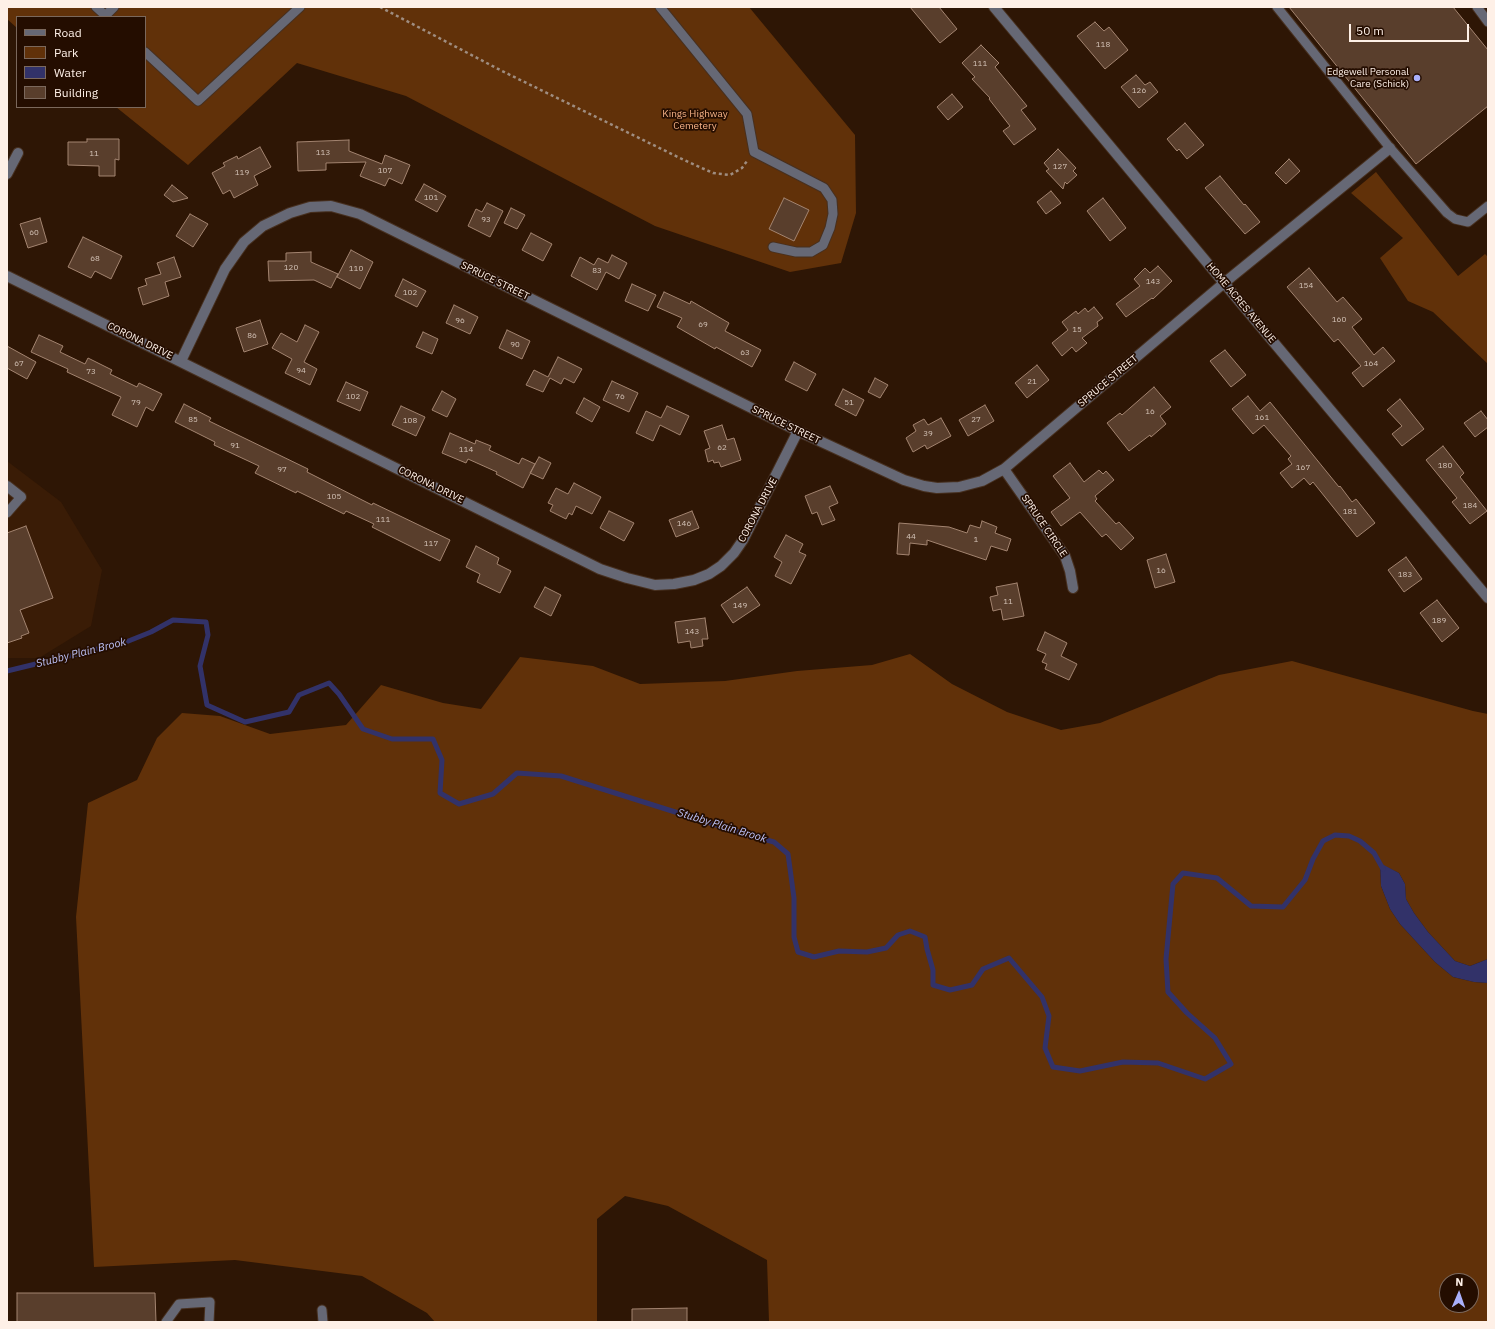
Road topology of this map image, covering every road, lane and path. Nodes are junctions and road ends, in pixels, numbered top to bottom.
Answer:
1 (96, 7) edge
2 (114, 7) edge
3 (300, 7) edge
4 (380, 7) edge
5 (660, 7) edge
6 (994, 7) edge
7 (1277, 7) edge
8 (1477, 7) edge
9 (106, 16) edge
10 (1488, 22) edge
11 (146, 53) edge
12 (1390, 148) junction
13 (18, 152) dead end
14 (754, 152) junction
15 (7, 174) edge
16 (1488, 206) edge
17 (773, 247) dead end
18 (7, 276) edge
19 (1224, 283) junction
20 (181, 361) junction
21 (798, 431) junction
22 (1004, 469) junction
23 (7, 486) edge
24 (21, 497) joint
25 (7, 513) edge
26 (1073, 588) dead end
27 (1488, 598) edge
28 (322, 1310) dead end
29 (166, 1322) edge
30 (209, 1322) edge
31 (322, 1322) edge

1 - 9 lane
2 - 9 lane
3 - 11 lane
4 - 14 path
5 - 14 lane
6 - 19 street, HOME ACRES AVENUE
7 - 12 lane
8 - 10 lane
12 - 16 lane
12 - 19 street, SPRUCE STREET
13 - 15 street
14 - 17 lane
18 - 20 street, CORONA DRIVE
19 - 22 street, SPRUCE STREET
19 - 27 street, HOME ACRES AVENUE
20 - 21 street, SPRUCE STREET
20 - 21 street, CORONA DRIVE
21 - 22 street, SPRUCE STREET
22 - 26 street, SPRUCE CIRCLE
23 - 24 street
24 - 25 lane
28 - 31 lane
29 - 30 lane

